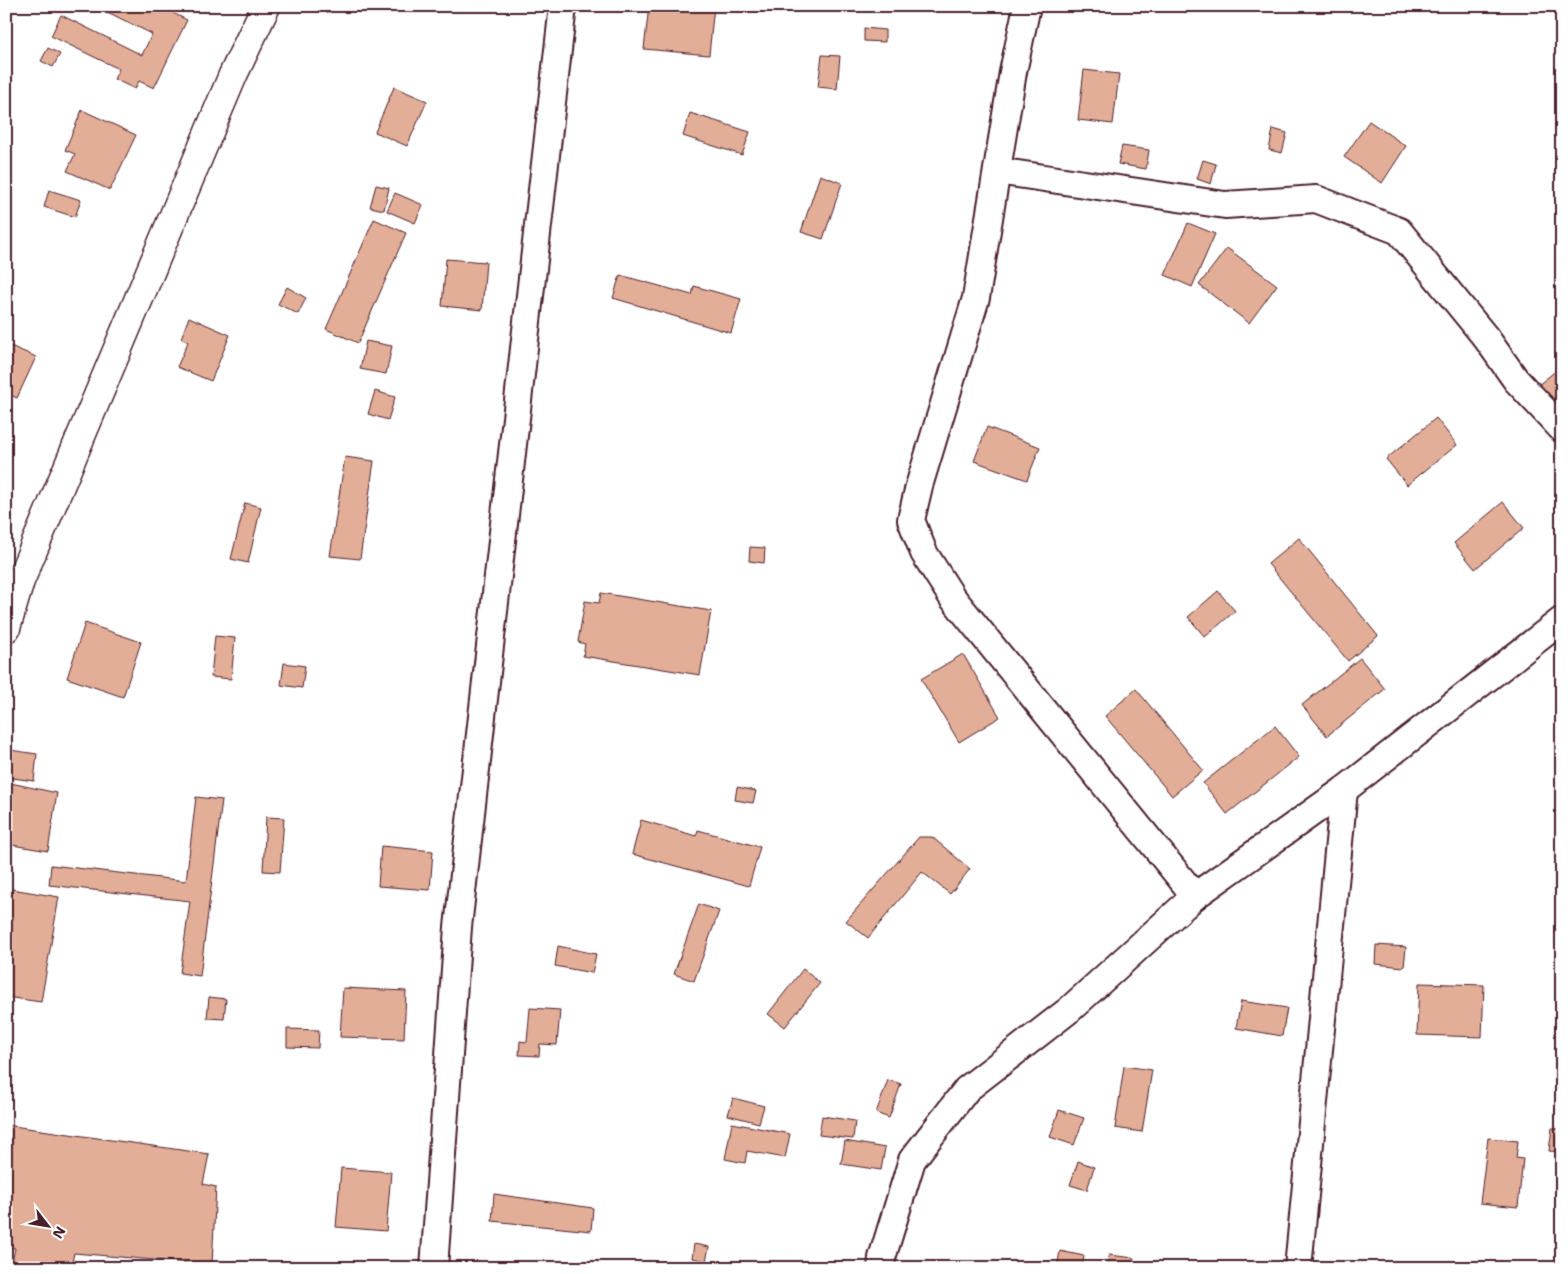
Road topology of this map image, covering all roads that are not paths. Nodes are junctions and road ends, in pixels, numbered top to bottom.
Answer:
1 (266, 6) edge
2 (563, 6) edge
3 (1027, 6) edge
4 (997, 172) junction
5 (1562, 429) edge
6 (13, 580) edge
7 (1562, 620) edge
8 (6, 628) edge
9 (1344, 790) junction
10 (1195, 896) junction
11 (434, 1268) edge
12 (881, 1268) edge
13 (1298, 1268) edge

1 - 6 main road
2 - 11 street
3 - 4 street
4 - 5 street
4 - 10 street
6 - 8 main road
7 - 9 street
9 - 10 street
9 - 13 street
10 - 12 street

